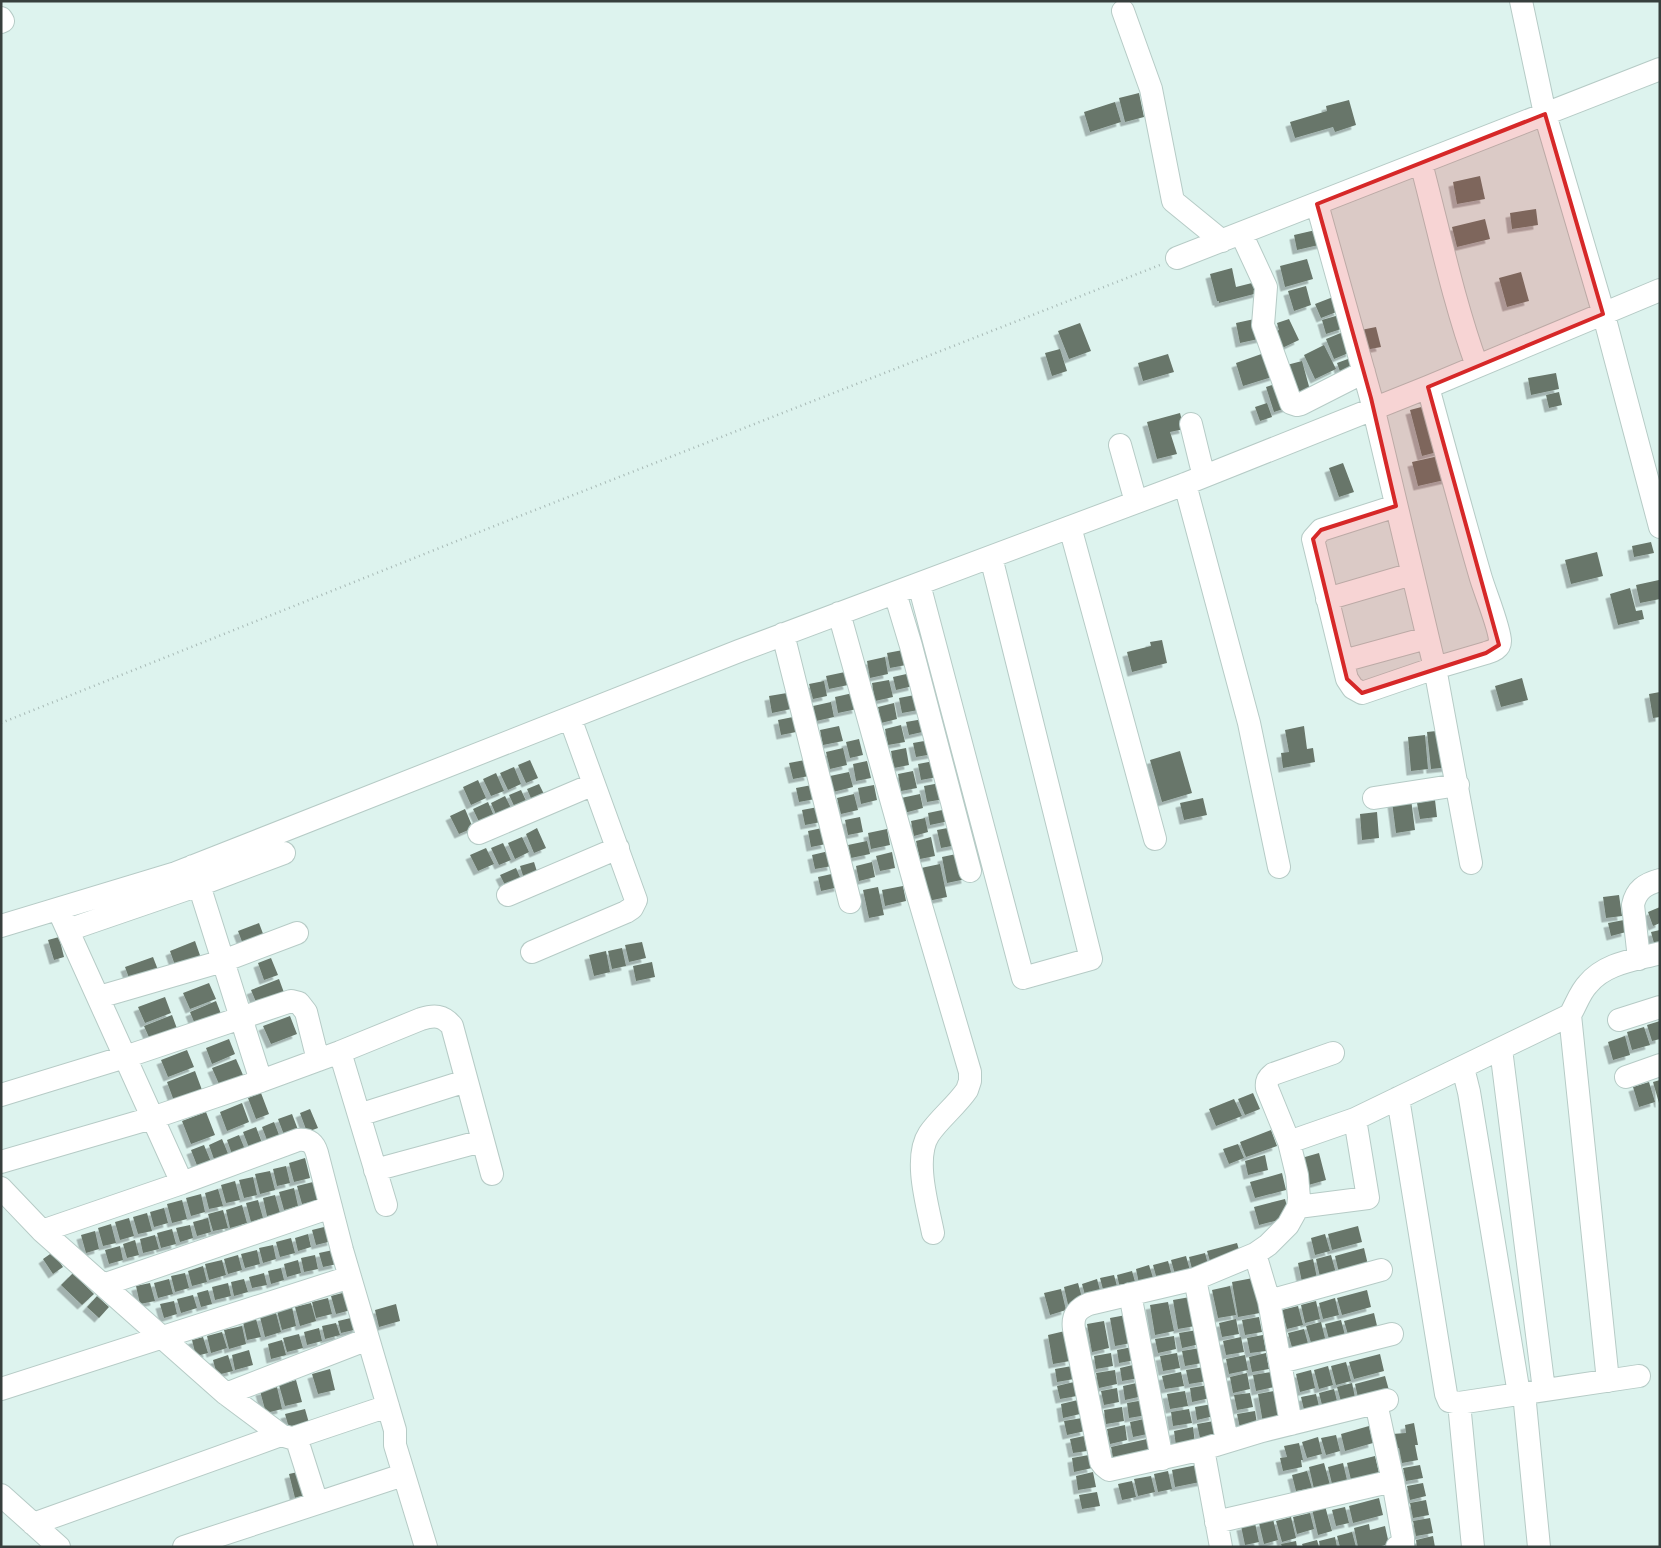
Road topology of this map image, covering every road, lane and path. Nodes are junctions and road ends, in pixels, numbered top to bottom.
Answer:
1 (1521, 1) edge
2 (1123, 11) dead end
3 (1, 18) edge
4 (1, 22) edge
5 (1660, 70) edge
6 (1545, 114) junction
7 (1421, 163) junction
8 (1317, 204) junction
9 (1231, 237) junction
10 (1177, 258) joint
11 (1660, 290) edge
12 (1601, 304) junction
13 (1473, 355) junction
14 (1428, 387) junction
15 (1369, 390) junction
16 (1192, 429) dead end
17 (1122, 454) dead end
18 (1197, 475) junction
19 (1134, 498) junction
20 (1396, 506) junction
21 (1070, 527) junction
22 (1660, 527) edge
23 (991, 557) junction
24 (1412, 574) junction
25 (920, 584) junction
26 (895, 593) junction
27 (1328, 599) junction
28 (839, 614) junction
29 (783, 634) junction
30 (1427, 638) junction
31 (1343, 661) junction
32 (1435, 668) junction
33 (570, 718) junction
34 (1, 723) edge
35 (594, 784) junction
36 (1458, 785) junction
37 (1374, 798) dead end
38 (479, 833) dead end
39 (1154, 839) dead end
40 (618, 848) junction
41 (284, 853) dead end
42 (1471, 864) dead end
43 (1279, 867) dead end
44 (970, 871) dead end
45 (196, 876) junction
46 (1660, 880) edge
47 (508, 895) dead end
48 (850, 902) dead end
49 (58, 909) junction
50 (1, 926) edge
51 (68, 930) junction
52 (297, 933) dead end
53 (532, 952) dead end
54 (1649, 956) edge
55 (223, 962) junction
56 (99, 997) junction
57 (1660, 1007) edge
58 (1570, 1015) junction
59 (241, 1018) junction
60 (1619, 1020) dead end
61 (1501, 1049) junction
62 (340, 1052) junction
63 (1333, 1053) dead end
64 (125, 1057) junction
65 (318, 1060) junction
66 (1660, 1065) edge
67 (1462, 1068) junction
68 (1626, 1077) dead end
69 (261, 1080) junction
70 (466, 1081) junction
71 (1, 1094) edge
72 (1398, 1098) junction
73 (359, 1115) junction
74 (152, 1118) junction
75 (1354, 1119) junction
76 (482, 1141) junction
77 (1289, 1142) junction
78 (1, 1162) edge
79 (375, 1170) junction
80 (492, 1174) dead end
81 (182, 1183) junction
82 (1, 1188) edge
83 (386, 1205) dead end
84 (331, 1207) junction
85 (1298, 1207) junction
86 (42, 1231) junction
87 (933, 1233) dead end
88 (1255, 1254) junction
89 (1381, 1270) dead end
90 (350, 1278) junction
91 (1195, 1279) junction
92 (103, 1285) junction
93 (1130, 1294) junction
94 (1269, 1301) junction
95 (1392, 1334) dead end
96 (163, 1338) junction
97 (368, 1339) junction
98 (1280, 1362) junction
99 (1638, 1376) dead end
100 (1608, 1381) junction
101 (1, 1389) edge
102 (1529, 1392) junction
103 (226, 1394) junction
104 (1459, 1403) junction
105 (388, 1406) junction
106 (1291, 1424) junction
107 (395, 1430) junction
108 (288, 1436) junction
109 (1227, 1441) junction
110 (1203, 1449) junction
111 (1162, 1459) junction
112 (403, 1475) junction
113 (1393, 1481) junction
114 (1, 1495) edge
115 (317, 1503) junction
116 (1216, 1522) junction
117 (33, 1524) junction
118 (425, 1546) edge
119 (1401, 1546) edge
120 (59, 1547) edge
121 (184, 1547) edge
122 (1221, 1547) edge
123 (1473, 1547) edge
124 (1539, 1547) edge

1 - 6 street
2 - 9 street
3 - 4 street
5 - 6 street
6 - 7 street
6 - 12 street
7 - 8 street
7 - 13 street
8 - 9 street
8 - 15 street
9 - 10 street
9 - 15 street
10 - 34 path
11 - 12 street
12 - 13 street
12 - 22 street
13 - 14 street
14 - 15 street
14 - 32 street
15 - 18 street
15 - 20 street
16 - 18 street
17 - 19 street
18 - 19 street
18 - 43 street
19 - 21 street
20 - 24 street
20 - 27 street
21 - 23 street
21 - 39 street
23 - 25 street
23 - 25 street
24 - 27 street
24 - 30 street
25 - 26 street
26 - 28 street
26 - 44 street
27 - 31 street
28 - 29 street
28 - 87 street
29 - 33 street
29 - 48 street
30 - 31 street
30 - 32 street
31 - 32 street
32 - 36 street
33 - 35 street
33 - 45 street
35 - 38 street
35 - 40 street
36 - 37 street
36 - 42 street
40 - 47 street
40 - 53 street
41 - 45 street
45 - 49 street
45 - 51 street
45 - 55 street
46 - 54 street
49 - 50 street
49 - 51 street
51 - 56 street
52 - 55 street
54 - 58 street
55 - 56 street
55 - 59 street
56 - 64 street
57 - 60 street
58 - 61 street
58 - 100 street
59 - 64 street
59 - 65 street
59 - 69 street
61 - 67 street
61 - 102 street
62 - 65 street
62 - 70 street
62 - 73 street
63 - 77 street
64 - 71 street
64 - 74 street
65 - 69 street
66 - 68 street
67 - 72 street
67 - 102 street
69 - 74 street
70 - 73 street
70 - 76 street
72 - 75 street
72 - 104 street
73 - 79 street
74 - 78 street
74 - 81 street
75 - 77 street
75 - 85 street
76 - 79 street
76 - 80 street
77 - 85 street
79 - 83 street
81 - 84 street
81 - 86 street
82 - 86 street
84 - 90 street
84 - 92 street
85 - 88 street
86 - 92 street
88 - 91 street
88 - 94 street
89 - 94 street
90 - 96 street
90 - 97 street
91 - 93 street
91 - 109 street
92 - 96 street
93 - 111 street
93 - 111 street
94 - 98 street
95 - 98 street
96 - 101 street
96 - 103 street
97 - 103 street
97 - 105 street
98 - 106 street
99 - 100 street
100 - 102 street
102 - 104 street
102 - 124 street
103 - 108 street
104 - 123 street
105 - 107 street
105 - 108 street
106 - 109 street
106 - 113 street
107 - 112 street
107 - 118 street
108 - 115 street
108 - 117 street
109 - 110 street
110 - 111 street
110 - 116 street
112 - 115 street
112 - 118 street
113 - 116 street
113 - 119 street
114 - 117 street
115 - 121 street
116 - 122 street
117 - 120 street

